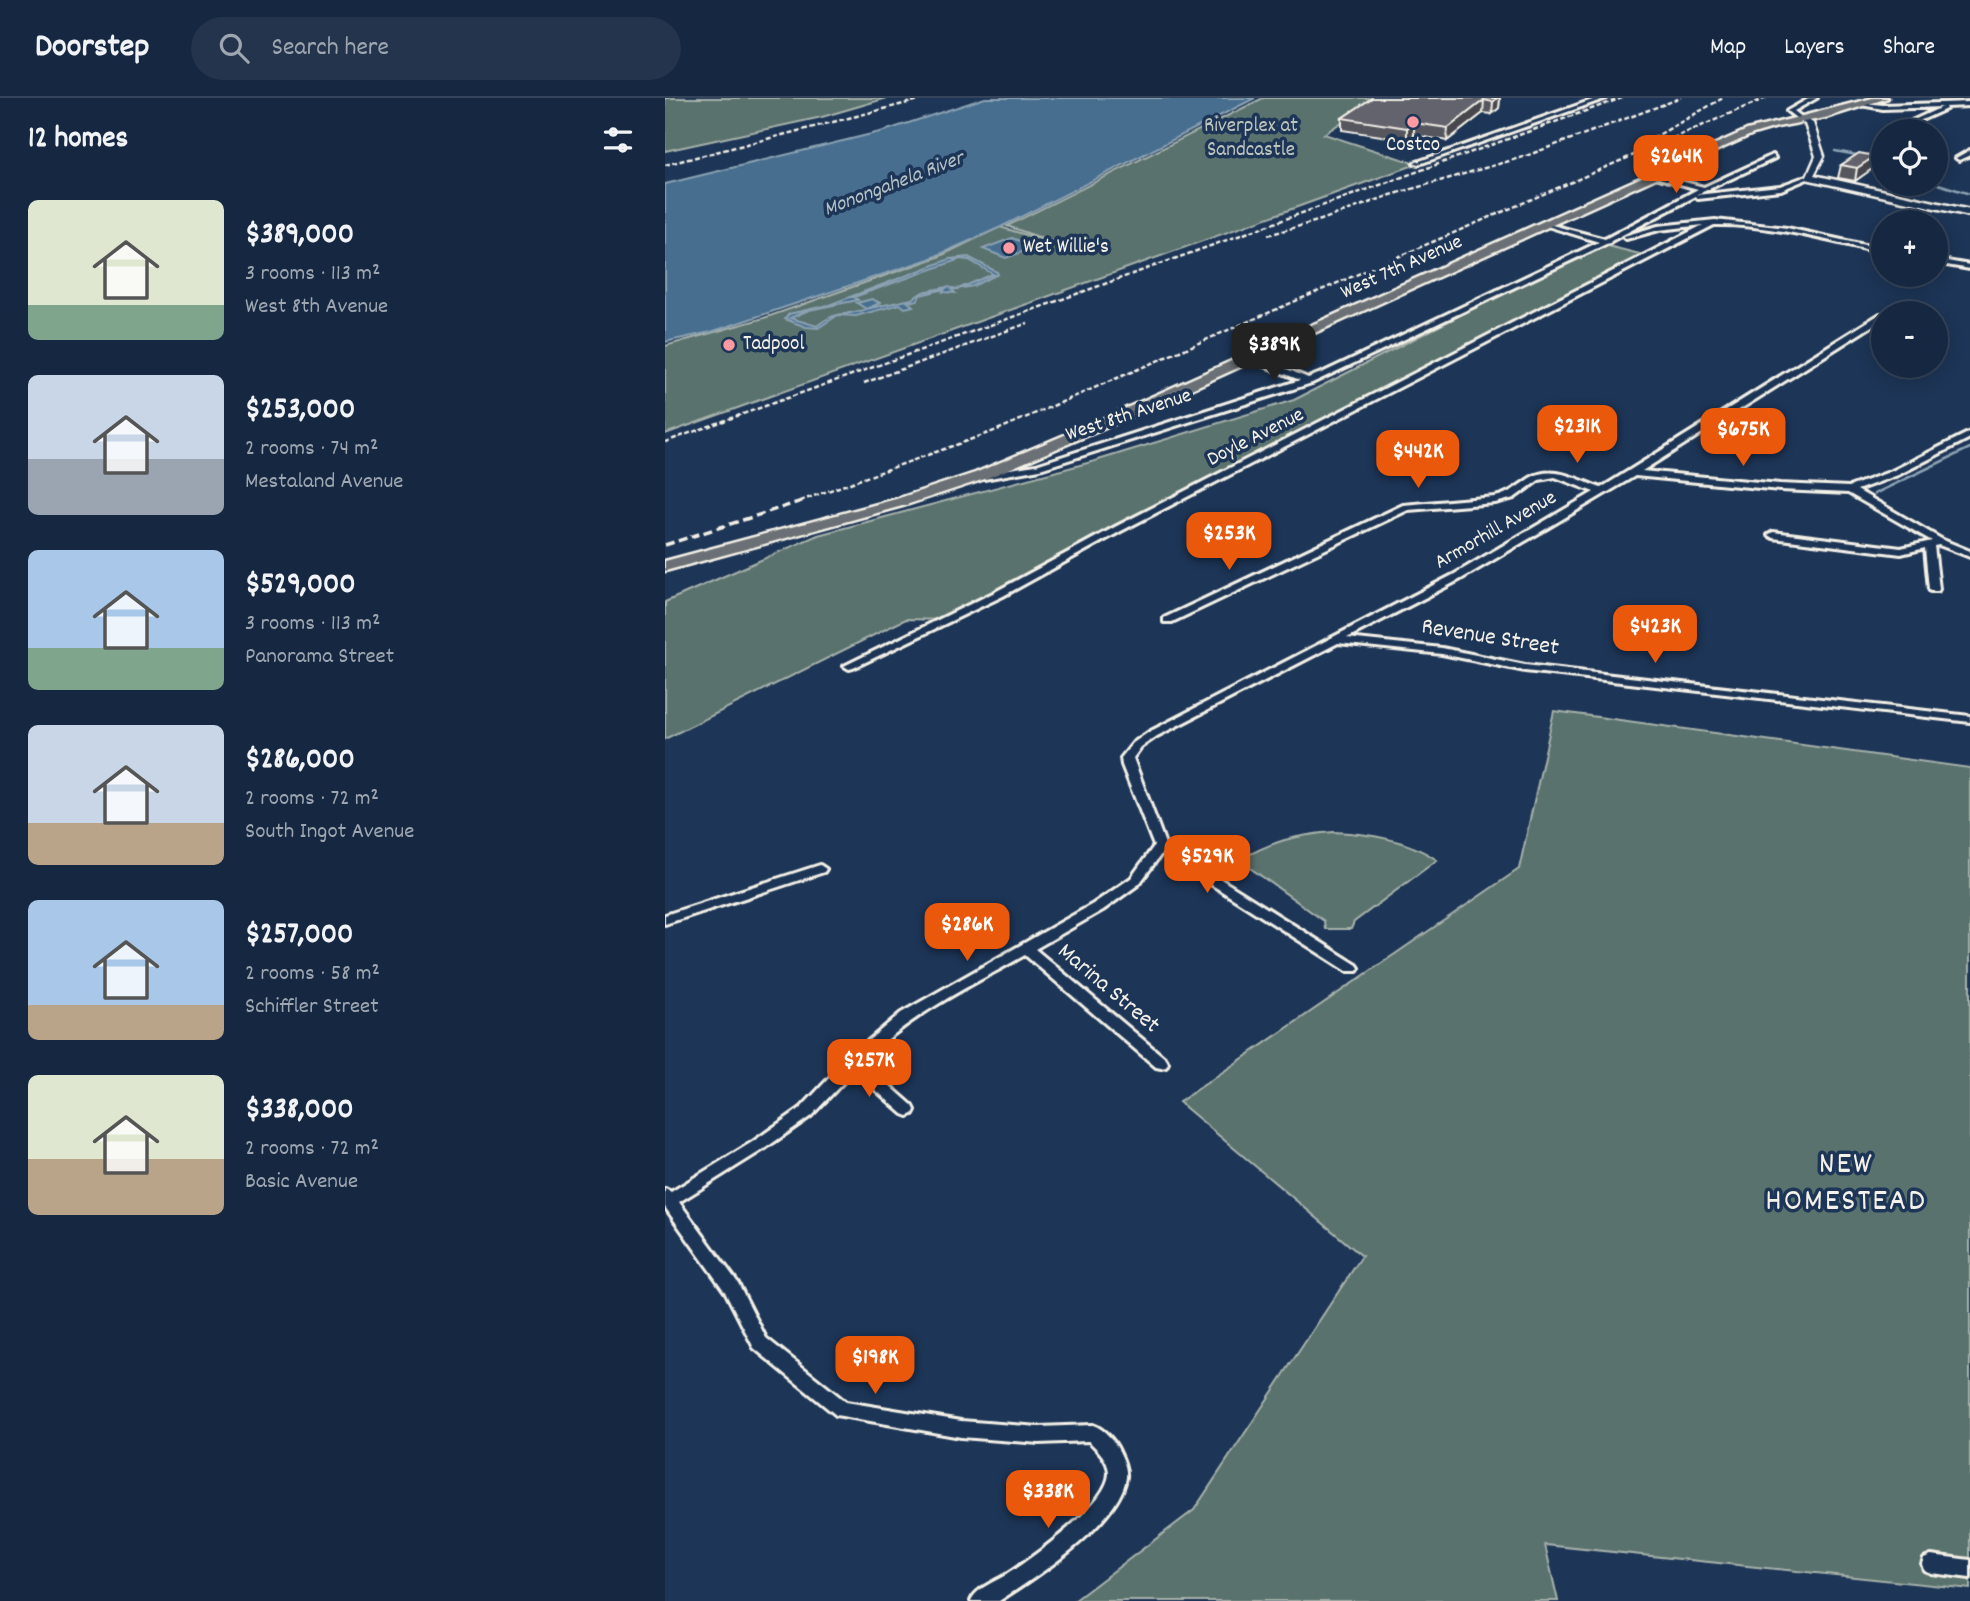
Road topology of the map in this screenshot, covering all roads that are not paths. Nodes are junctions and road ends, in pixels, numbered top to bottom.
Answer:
1 (1604, 98) edge
2 (1814, 98) edge
3 (1873, 100) edge
4 (1970, 104) edge
5 (1946, 105) junction
6 (1792, 108) junction
7 (1917, 119) edge
8 (1802, 120) junction
9 (1775, 124) junction
10 (1970, 152) edge
11 (1773, 157) dead end
12 (1959, 158) dead end
13 (1417, 163) dead end
14 (1654, 175) junction
15 (1809, 177) junction
16 (1704, 189) junction
17 (1677, 202) junction
18 (1970, 213) edge
19 (1716, 222) junction
20 (1546, 223) junction
21 (1604, 242) junction
22 (1871, 248) edge
23 (1948, 263) edge
24 (1970, 267) edge
25 (1871, 324) edge
26 (1250, 357) junction
27 (1309, 381) junction
28 (1970, 435) edge
29 (1633, 473) junction
30 (980, 476) junction
31 (1850, 490) junction
32 (1602, 492) junction
33 (1773, 535) dead end
34 (1935, 543) junction
35 (1970, 554) edge
36 (665, 566) edge
37 (1934, 589) dead end
38 (1168, 620) dead end
39 (1337, 640) junction
40 (849, 666) dead end
41 (1970, 719) edge
42 (1160, 846) junction
43 (820, 869) dead end
44 (665, 920) edge
45 (1026, 949) junction
46 (1352, 968) dead end
47 (853, 1062) junction
48 (1161, 1063) dead end
49 (908, 1110) dead end
50 (667, 1197) edge
51 (1931, 1564) dead end
52 (1970, 1569) edge
53 (980, 1601) edge

1 - 13 street
2 - 6 street
3 - 5 street
3 - 8 main road
4 - 5 street
5 - 7 street
6 - 8 street
6 - 9 main road
8 - 9 main road, West 7th Avenue
8 - 15 street
9 - 14 main road, West 7th Avenue
10 - 12 street
11 - 16 street, West 8th Avenue
14 - 16 street
14 - 20 main road, West 7th Avenue
15 - 17 street
15 - 18 street
16 - 17 street, West 8th Avenue
17 - 21 street, West 8th Avenue
19 - 21 street
19 - 22 street
19 - 40 street, Doyle Avenue
20 - 21 street
20 - 26 main road, West 7th Avenue
21 - 27 street, West 8th Avenue
23 - 24 street
25 - 29 street, Armorhill Avenue
26 - 27 street
26 - 30 main road, West 7th Avenue
27 - 30 street, West 8th Avenue
28 - 31 street
29 - 31 street
29 - 32 street, Armorhill Avenue
30 - 36 main road, West 8th Avenue
31 - 34 street
32 - 38 street
32 - 39 street, Armorhill Avenue
33 - 34 street
34 - 35 street
34 - 37 street
39 - 41 street, Revenue Street
39 - 42 street, Armorhill Avenue
42 - 45 street
42 - 46 street
43 - 44 street
45 - 47 street
45 - 48 street, Marina Street
47 - 49 street
47 - 50 street
50 - 53 street
51 - 52 street

